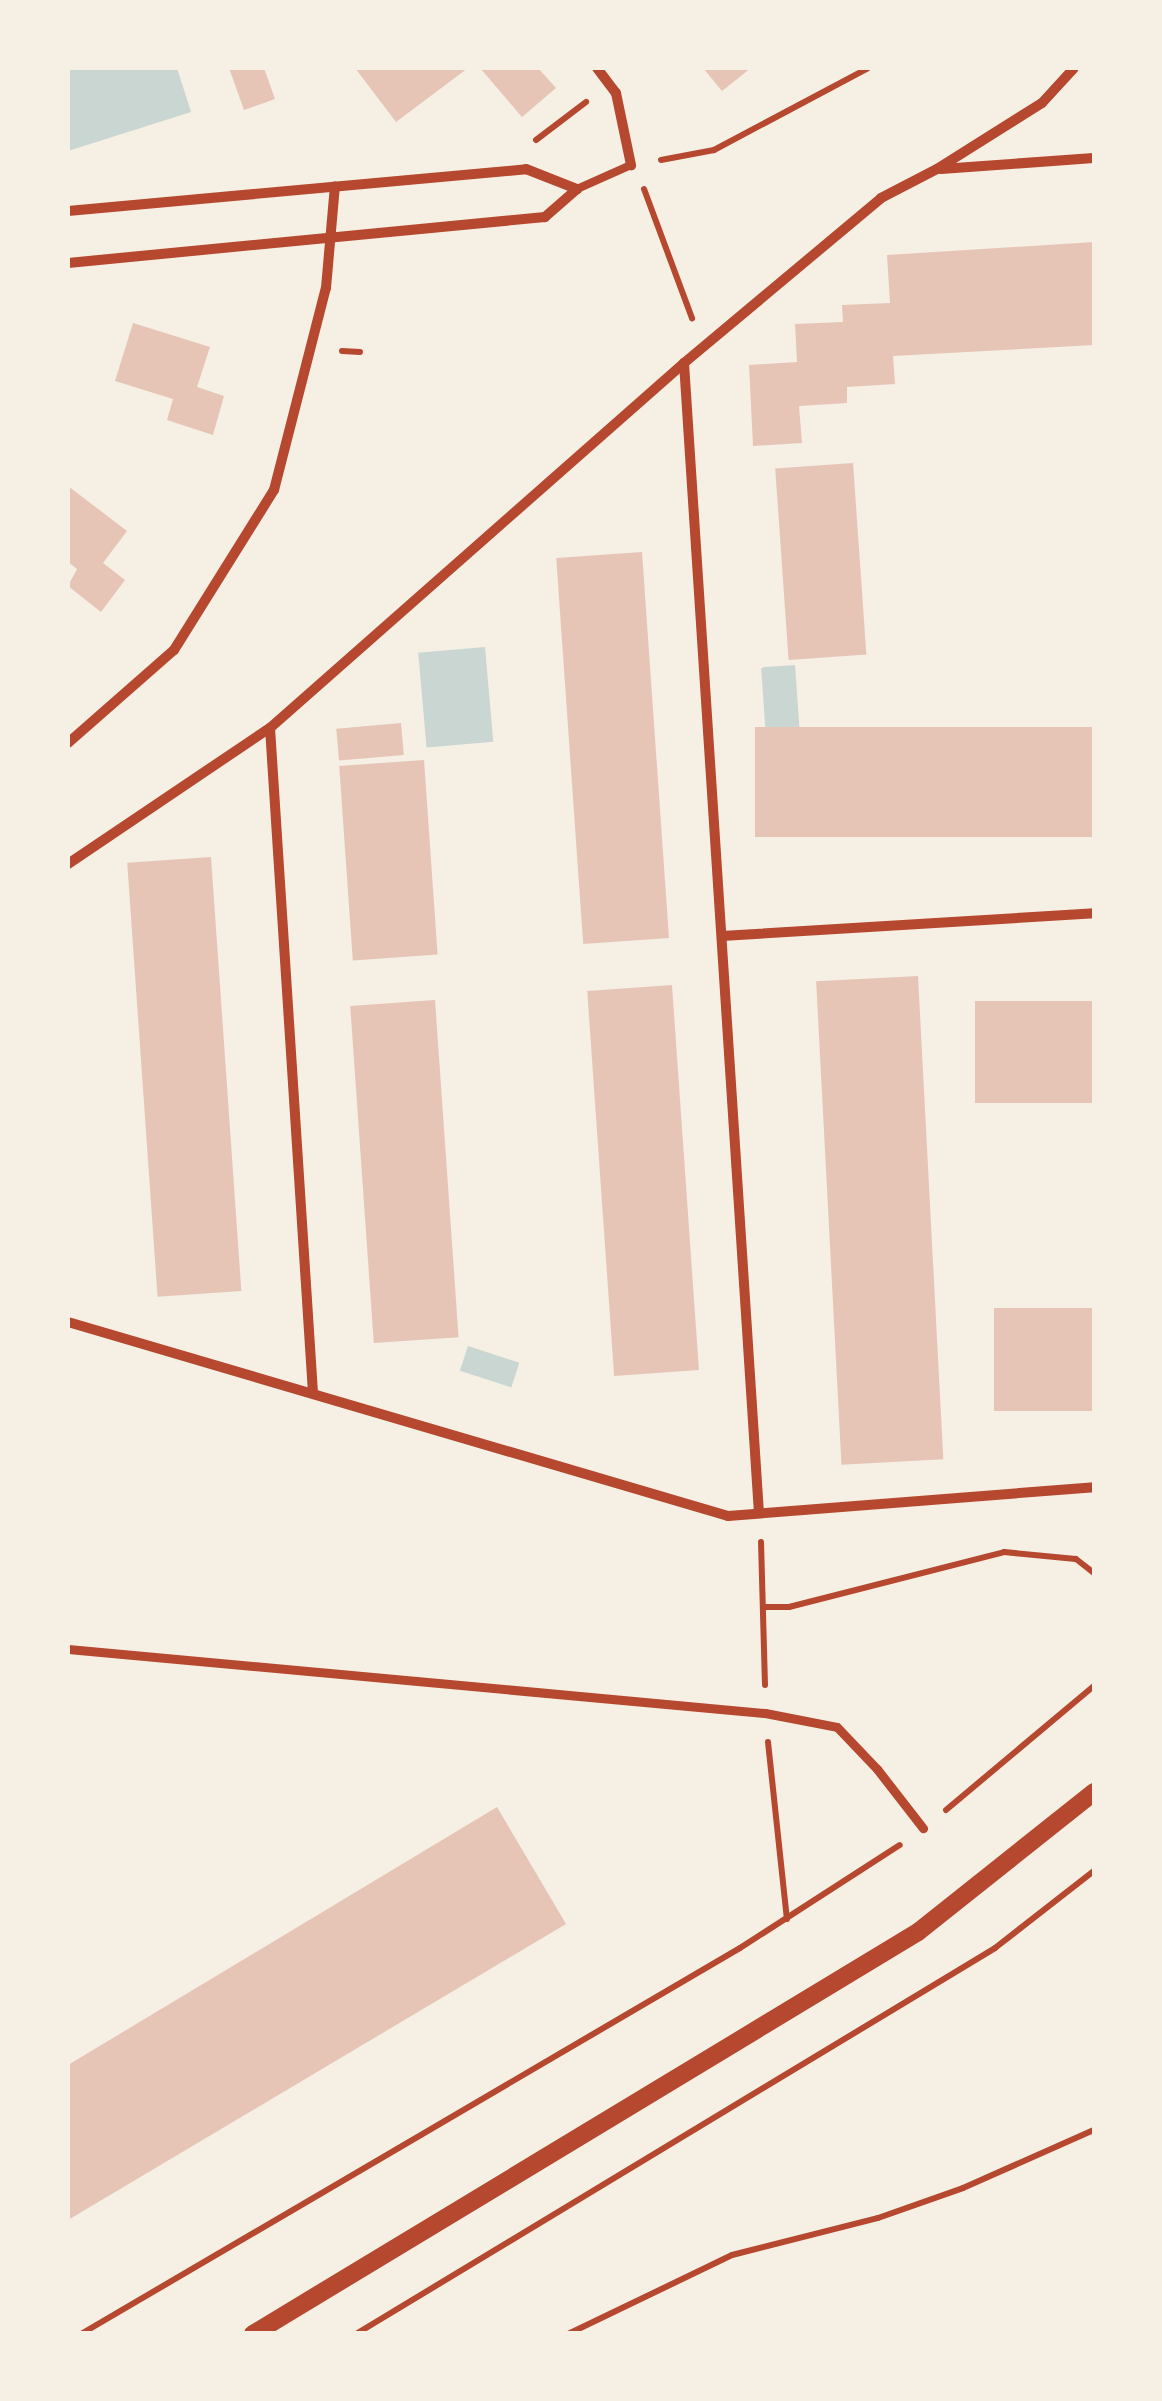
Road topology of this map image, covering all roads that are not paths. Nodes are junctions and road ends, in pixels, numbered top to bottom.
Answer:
1 (597, 68) edge
2 (1074, 68) edge
3 (1094, 158) edge
4 (631, 165) joint
5 (938, 169) junction
6 (335, 186) junction
7 (578, 189) junction
8 (68, 210) edge
9 (334, 238) junction
10 (68, 263) edge
11 (684, 362) junction
12 (270, 728) junction
13 (68, 743) edge
14 (68, 864) edge
15 (1094, 913) edge
16 (722, 936) junction
17 (68, 1322) edge
18 (313, 1393) junction
19 (1094, 1487) edge
20 (759, 1514) junction
21 (68, 1649) edge
22 (1094, 1792) edge
23 (923, 1828) road end
24 (254, 2334) edge

1 - 4 street
2 - 5 street
3 - 5 street
4 - 7 lane
5 - 11 street
6 - 7 street
6 - 8 street
6 - 9 street
7 - 9 street
9 - 10 street
9 - 13 street
11 - 12 street
11 - 16 street
12 - 14 street
12 - 18 street
15 - 16 street
16 - 20 street
17 - 18 street
18 - 20 street
19 - 20 street
21 - 23 street
22 - 24 street

